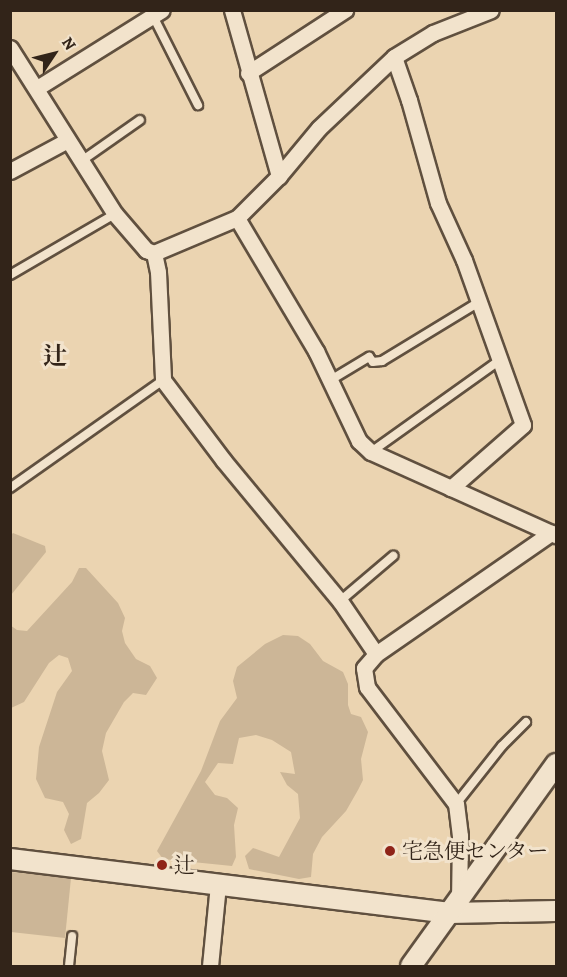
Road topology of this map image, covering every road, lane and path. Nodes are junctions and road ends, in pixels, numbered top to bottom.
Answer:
1 (232, 10) edge
2 (345, 10) edge
3 (491, 10) edge
4 (158, 13) edge
5 (10, 48) edge
6 (394, 57) junction
7 (249, 73) junction
8 (37, 88) junction
9 (198, 105) dead end
10 (140, 120) dead end
11 (66, 141) junction
12 (80, 162) junction
13 (10, 171) edge
14 (279, 176) junction
15 (115, 214) junction
16 (237, 218) junction
17 (154, 253) junction
18 (10, 275) edge
19 (479, 303) junction
20 (501, 359) junction
21 (164, 380) junction
22 (329, 381) junction
23 (371, 452) junction
24 (10, 488) edge
25 (451, 488) junction
26 (554, 534) edge
27 (393, 556) dead end
28 (340, 601) junction
29 (376, 654) junction
30 (526, 722) dead end
31 (556, 764) edge
32 (456, 804) junction
33 (10, 859) edge
34 (218, 884) junction
35 (454, 907) junction
36 (556, 911) edge
37 (72, 936) dead end
38 (414, 965) edge
39 (69, 966) edge
40 (210, 966) edge

1 - 7 street
2 - 7 street
3 - 6 street
4 - 8 street
4 - 9 lane
5 - 8 street
6 - 14 street
6 - 19 street
7 - 14 street
8 - 11 street
10 - 12 lane
11 - 12 street
11 - 13 street
12 - 15 street
14 - 16 street
15 - 17 street
15 - 18 lane
16 - 17 street
16 - 22 street
17 - 21 street
19 - 20 street
19 - 22 lane
20 - 23 lane
20 - 25 street
21 - 24 lane
21 - 28 street
22 - 23 street
23 - 25 street
25 - 26 street
26 - 29 street
27 - 28 lane
28 - 29 street
29 - 32 street
30 - 32 lane
31 - 35 street
32 - 35 street
33 - 34 street
34 - 35 street
34 - 40 street
35 - 36 street
35 - 38 street
37 - 39 lane

